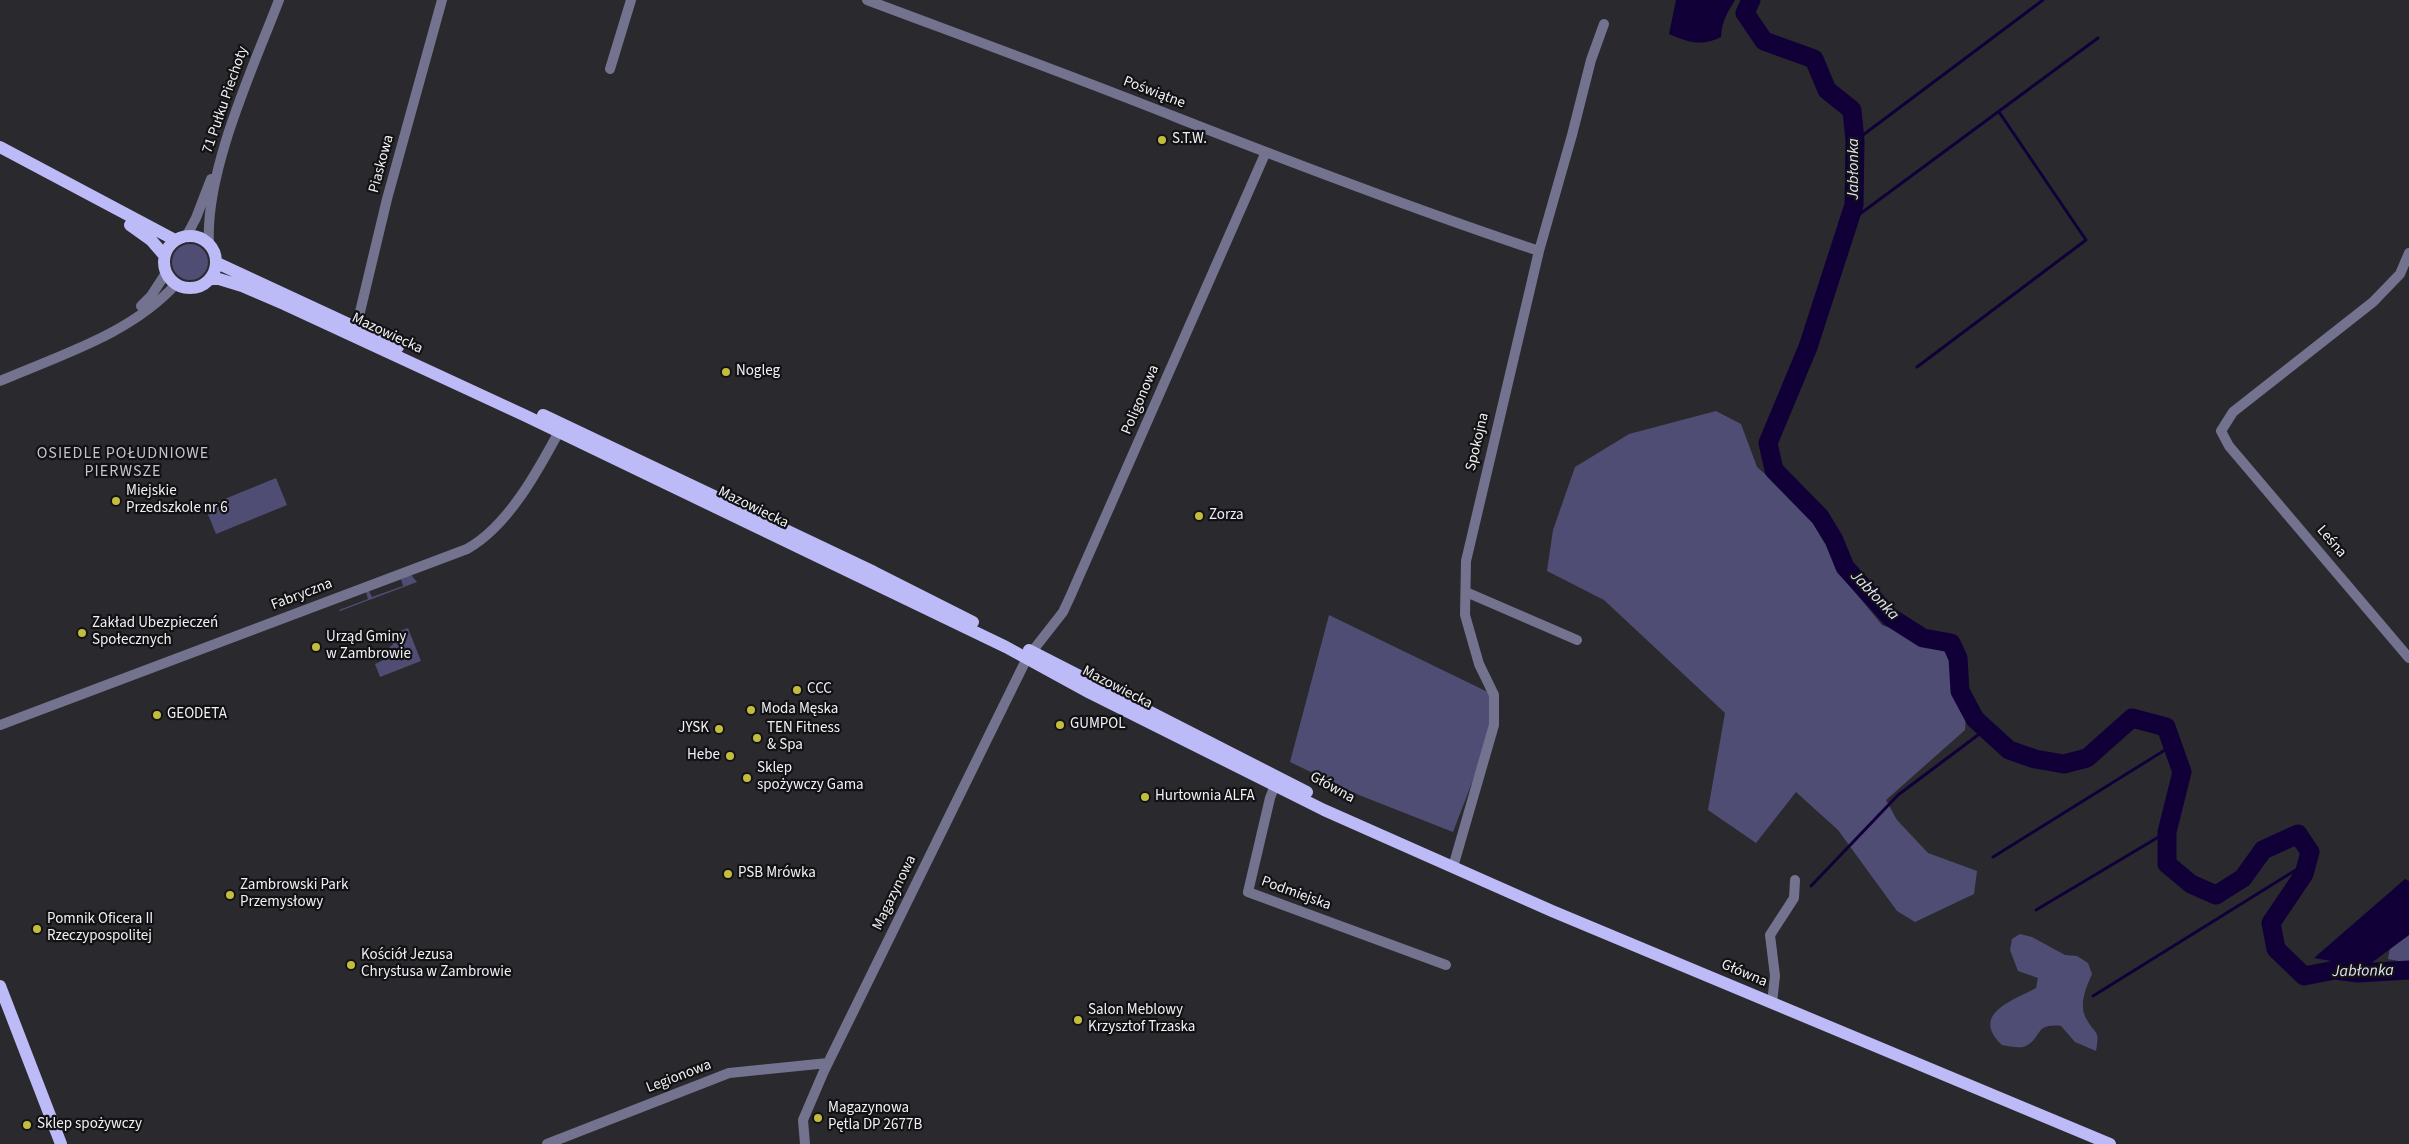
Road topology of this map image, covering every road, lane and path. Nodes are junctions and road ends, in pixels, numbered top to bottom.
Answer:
1 (278, 0) edge
2 (442, 0) edge
3 (632, 0) edge
4 (867, 0) edge
5 (1604, 24) dead end
6 (610, 69) dead end
7 (224, 146) junction
8 (0, 147) edge
9 (1264, 154) junction
10 (0, 156) edge
11 (181, 238) junction
12 (208, 242) junction
13 (1539, 251) junction
14 (2409, 253) edge
15 (164, 255) junction
16 (217, 264) junction
17 (166, 273) junction
18 (210, 279) junction
19 (176, 284) junction
20 (119, 327) junction
21 (352, 330) junction
22 (0, 381) edge
23 (561, 429) junction
24 (1466, 592) junction
25 (1576, 640) dead end
26 (1029, 654) junction
27 (2409, 658) edge
28 (0, 725) edge
29 (1276, 781) junction
30 (1453, 867) junction
31 (1795, 880) dead end
32 (1446, 965) dead end
33 (0, 986) edge
34 (1772, 1003) junction
35 (5, 1014) edge
36 (828, 1063) junction
37 (61, 1144) edge
38 (547, 1144) edge
39 (804, 1144) edge
40 (2110, 1144) edge

1 - 7 street, 71 Pułku Piechoty
2 - 21 street, Piaskowa
3 - 6 street
4 - 9 street, Poświątne
5 - 13 street, Spokojna
7 - 11 street
7 - 12 street, 71 Pułku Piechoty
8 - 11 main road
9 - 13 street, Poświątne
9 - 26 street, Poligonowa
10 - 15 main road
11 - 12 main road
11 - 15 main road
12 - 16 main road
13 - 24 street, Spokojna
14 - 27 street, Leśna
15 - 17 main road
16 - 18 main road
16 - 21 main road, Mazowiecka
17 - 19 main road
17 - 20 street
18 - 19 main road
18 - 21 main road, Mazowiecka
19 - 20 street
20 - 22 street
21 - 23 main road, Mazowiecka
23 - 26 main road, Mazowiecka
23 - 28 street, Fabryczna
24 - 25 street
24 - 30 street, Spokojna
26 - 29 main road, Mazowiecka
26 - 36 street, Magazynowa
29 - 30 main road, Główna
29 - 32 street, Podmiejska
30 - 34 main road, Główna
31 - 34 street
33 - 35 main road
34 - 40 main road, Główna
35 - 37 main road
36 - 38 street, Legionowa
36 - 39 street, Magazynowa

